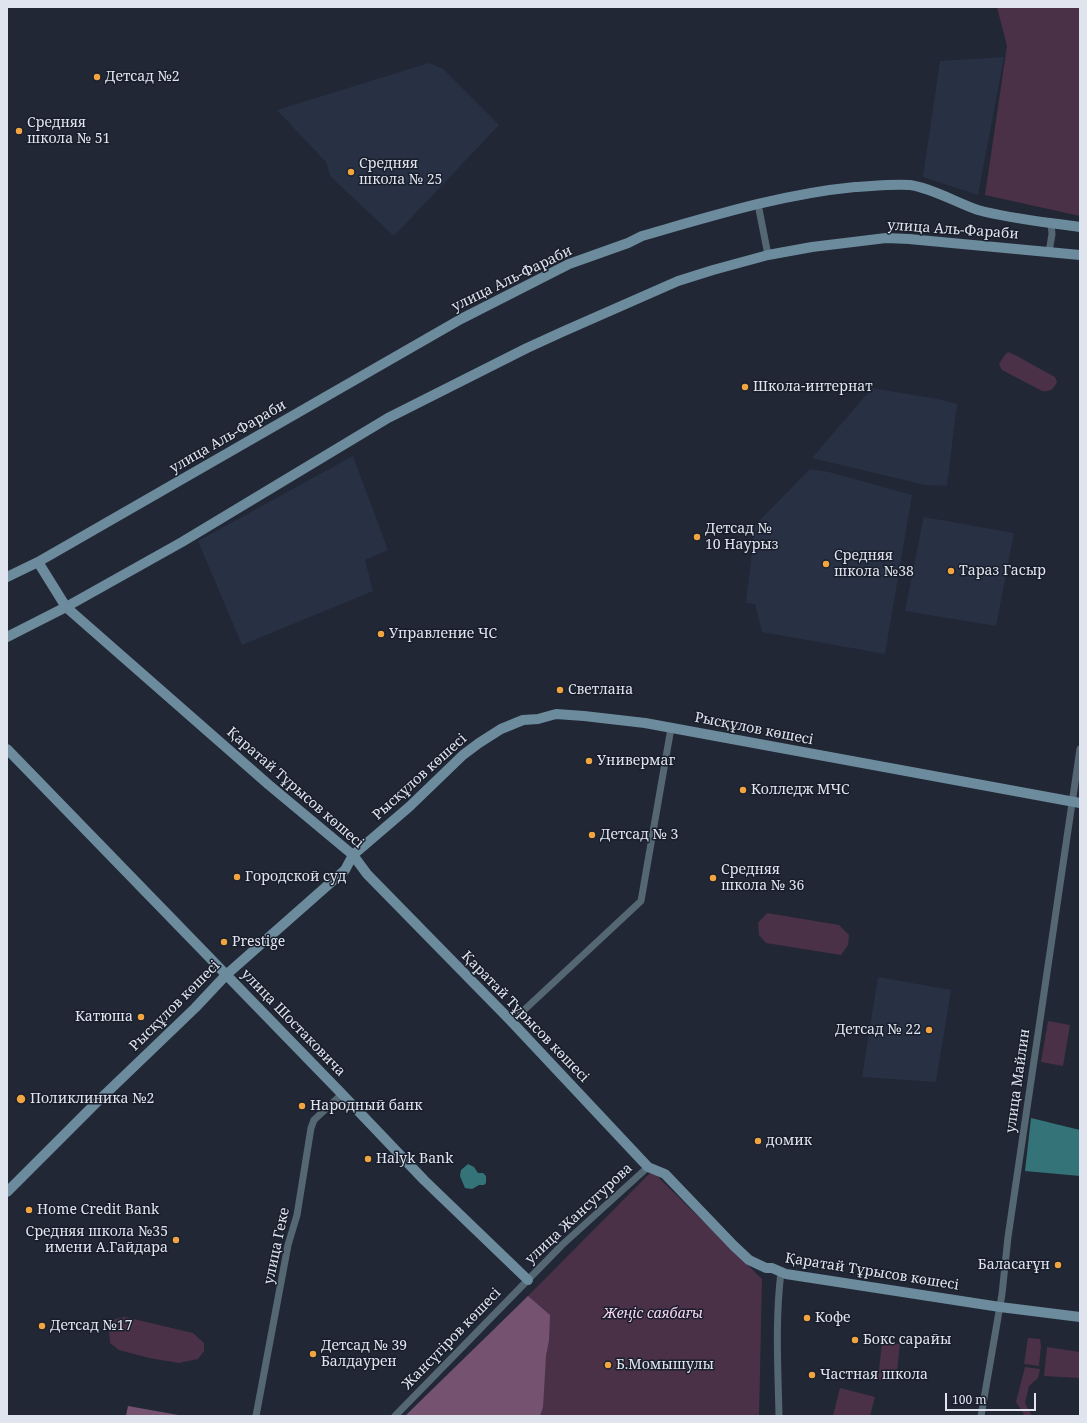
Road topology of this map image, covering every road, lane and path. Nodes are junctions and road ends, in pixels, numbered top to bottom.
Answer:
1 (758, 204) junction
2 (1051, 223) junction
3 (1080, 227) edge
4 (1049, 252) junction
5 (768, 255) junction
6 (1080, 255) edge
7 (38, 562) junction
8 (7, 578) edge
9 (66, 607) junction
10 (7, 637) edge
11 (671, 728) junction
12 (7, 749) edge
13 (1080, 749) edge
14 (1076, 803) edge
15 (354, 855) junction
16 (226, 974) junction
17 (510, 1020) junction
18 (342, 1094) junction
19 (648, 1167) junction
20 (7, 1192) edge
21 (781, 1272) junction
22 (528, 1280) junction
23 (1000, 1307) junction
24 (1080, 1317) edge
25 (256, 1416) edge
26 (395, 1416) edge
27 (779, 1416) edge
28 (982, 1416) edge

1 - 2 main road, улица Аль-Фараби
1 - 5 street
1 - 7 main road, улица Аль-Фараби
2 - 3 main road, улица Аль-Фараби
2 - 4 street
4 - 5 main road, улица Аль-Фараби
4 - 6 main road, улица Аль-Фараби
5 - 9 main road, улица Аль-Фараби
7 - 8 main road, улица Аль-Фараби
7 - 9 main road, Қаратай Тұрысов көшесі
9 - 10 main road, улица Аль-Фараби
9 - 15 main road, Қаратай Тұрысов көшесі
11 - 14 main road, Рысқұлов көшесі
11 - 15 main road, Рысқұлов көшесі
11 - 17 street
12 - 16 main road, улица Шостаковича
13 - 14 street, улица Майлин
14 - 23 street, улица Майлин
15 - 16 main road, Рысқұлов көшесі
15 - 17 main road, Қаратай Тұрысов көшесі
16 - 18 main road, улица Шостаковича
16 - 20 main road, Рысқұлов көшесі
17 - 19 main road, Қаратай Тұрысов көшесі
18 - 22 main road, улица Шостаковича
18 - 25 street, улица Геке
19 - 21 main road, Қаратай Тұрысов көшесі
19 - 22 street, улица Жансугурова
21 - 23 main road, Қаратай Тұрысов көшесі
21 - 27 street
22 - 26 street, Жансүгіров көшесі
23 - 24 main road, Қаратай Тұрысов көшесі
23 - 28 street, улица Майлин

